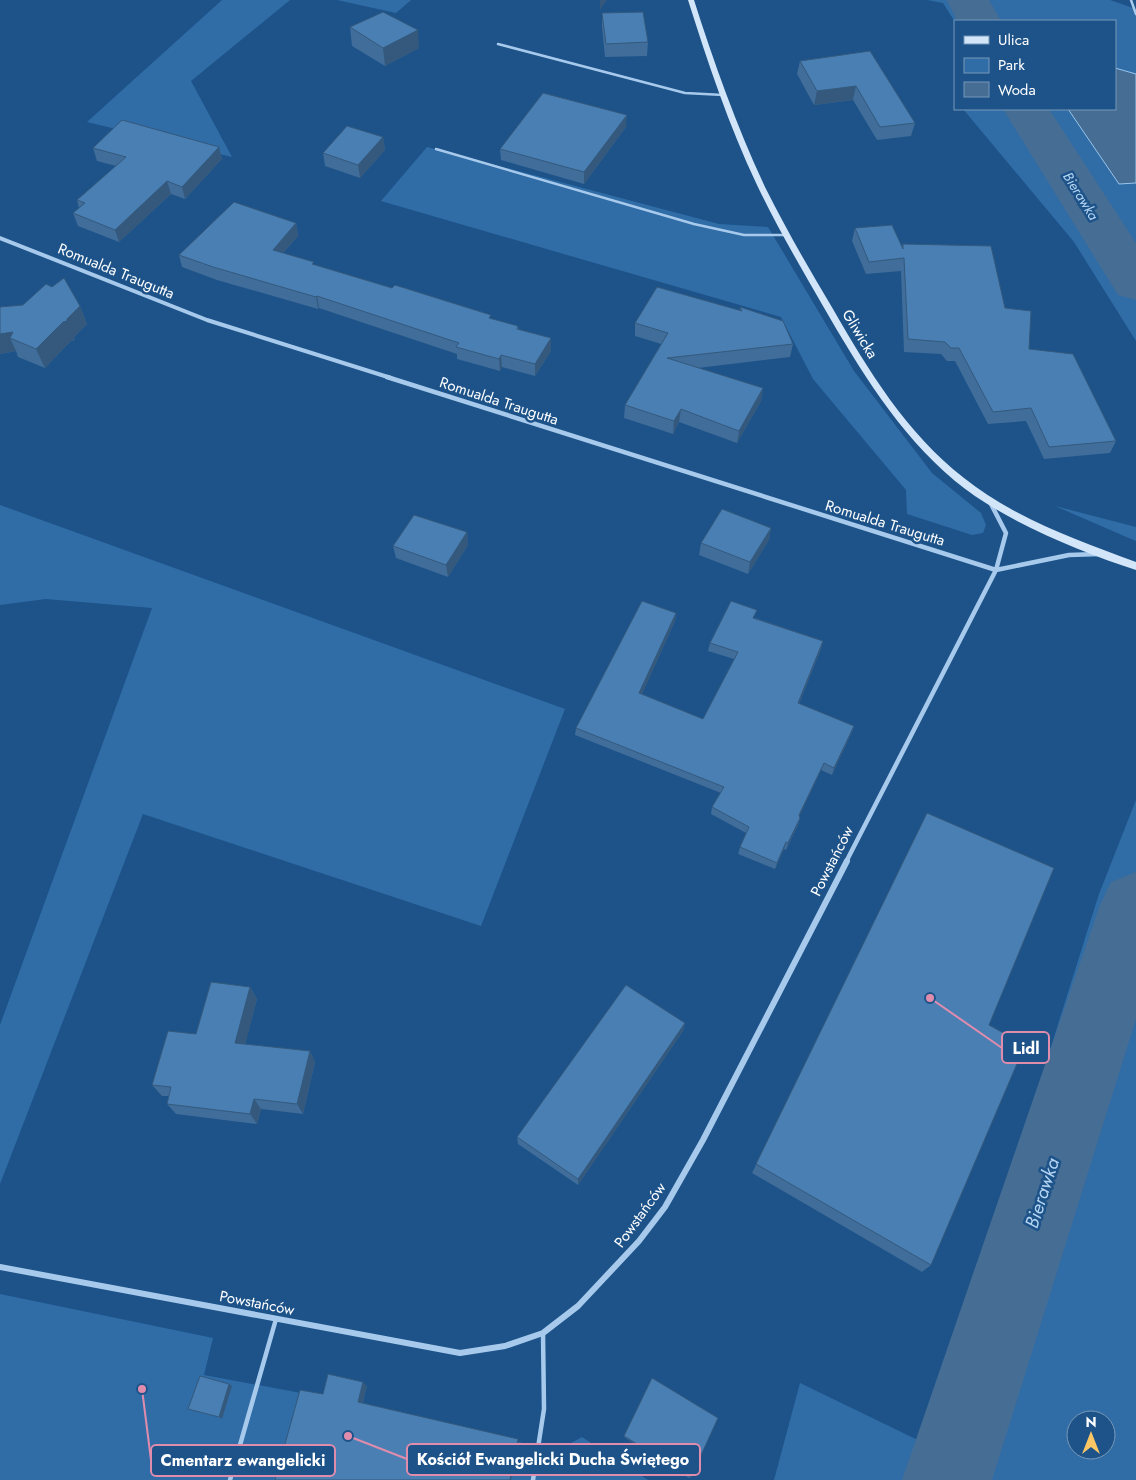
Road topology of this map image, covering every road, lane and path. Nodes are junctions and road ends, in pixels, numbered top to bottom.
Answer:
1 (691, 0) edge
2 (1131, 0) edge
3 (1136, 14) edge
4 (498, 44) dead end
5 (723, 95) junction
6 (436, 149) dead end
7 (787, 235) junction
8 (0, 238) edge
9 (989, 500) junction
10 (1104, 554) junction
11 (1136, 566) edge
12 (996, 570) junction
13 (0, 1267) edge
14 (276, 1319) junction
15 (543, 1333) junction
16 (230, 1480) edge
17 (533, 1480) edge

1 - 5 main road, Gliwicka
2 - 3 lane
4 - 5 lane
5 - 7 main road, Gliwicka
6 - 7 lane
7 - 9 main road, Gliwicka
8 - 12 street, Romualda Traugutta
9 - 10 main road, Gliwicka
9 - 12 street, Powstańców
10 - 11 main road, Gliwicka
10 - 12 street
12 - 15 street, Powstańców
13 - 14 street, Powstańców
14 - 15 street, Powstańców
14 - 16 lane
15 - 17 lane

